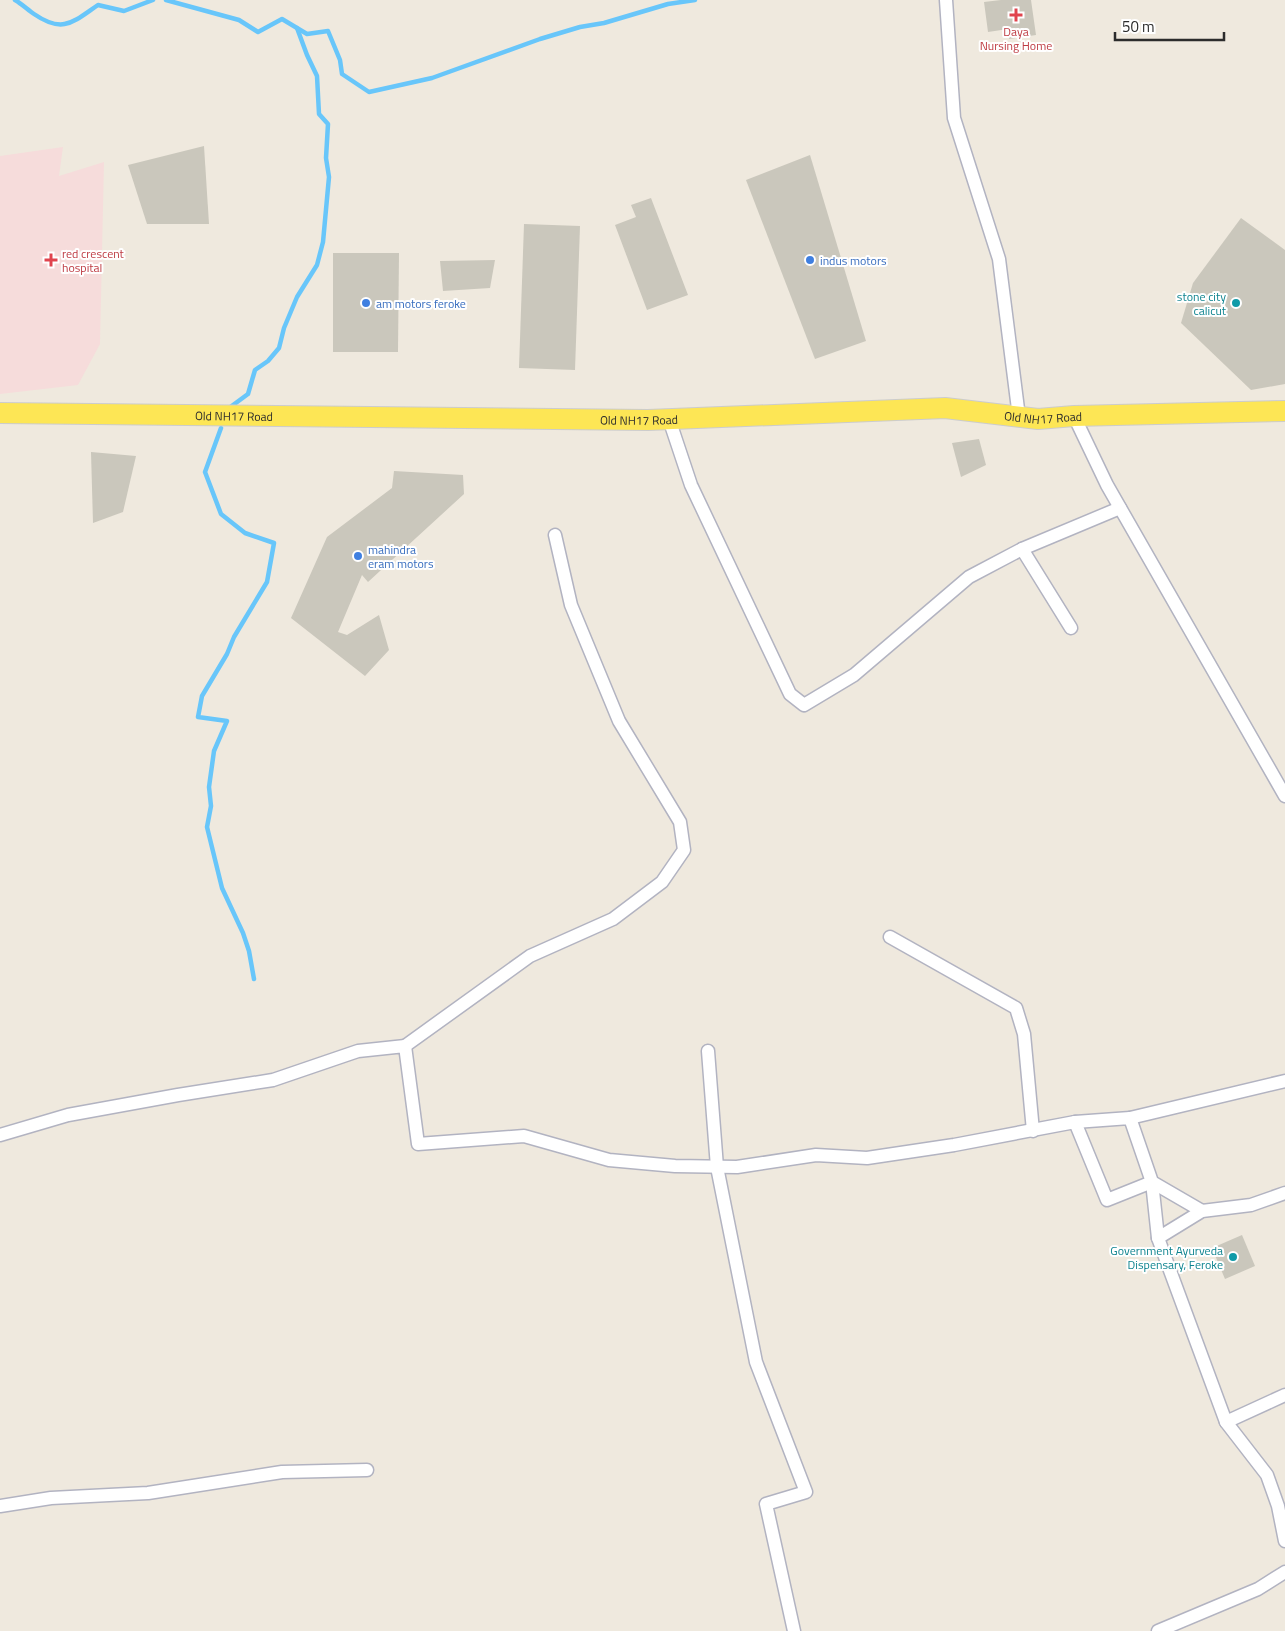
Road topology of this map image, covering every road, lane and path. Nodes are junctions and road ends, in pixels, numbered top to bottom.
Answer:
1 (946, 0) edge
2 (1282, 409) edge
3 (0, 413) edge
4 (1019, 416) junction
5 (1074, 416) junction
6 (669, 419) junction
7 (1120, 508) junction
8 (554, 535) dead end
9 (1022, 549) junction
10 (1071, 628) dead end
11 (1285, 796) edge
12 (890, 937) dead end
13 (405, 1046) junction
14 (708, 1051) dead end
15 (1285, 1081) edge
16 (1130, 1118) junction
17 (1076, 1122) junction
18 (1033, 1131) junction
19 (0, 1136) edge
20 (717, 1167) junction
21 (1152, 1182) junction
22 (1285, 1193) edge
23 (1202, 1211) junction
24 (1158, 1238) junction
25 (1285, 1395) edge
26 (1226, 1422) junction
27 (367, 1470) dead end
28 (0, 1506) edge
29 (1285, 1541) edge
30 (1285, 1572) edge
31 (794, 1631) edge
32 (1158, 1631) edge

1 - 4 street
2 - 5 main road, Old NH17 Road
3 - 6 main road, Old NH17 Road
4 - 5 main road, Old NH17 Road
4 - 6 main road, Old NH17 Road
5 - 7 street
6 - 9 street
7 - 9 street
7 - 11 street
8 - 13 street
9 - 10 street
12 - 18 street
13 - 19 street
13 - 20 street
14 - 20 street
15 - 16 street
16 - 17 street
16 - 21 street
17 - 18 street
17 - 21 street
18 - 20 street
20 - 31 street
21 - 23 street
21 - 24 street
22 - 23 street
23 - 24 street
24 - 26 street
25 - 26 street
26 - 29 street
27 - 28 street
30 - 32 street

